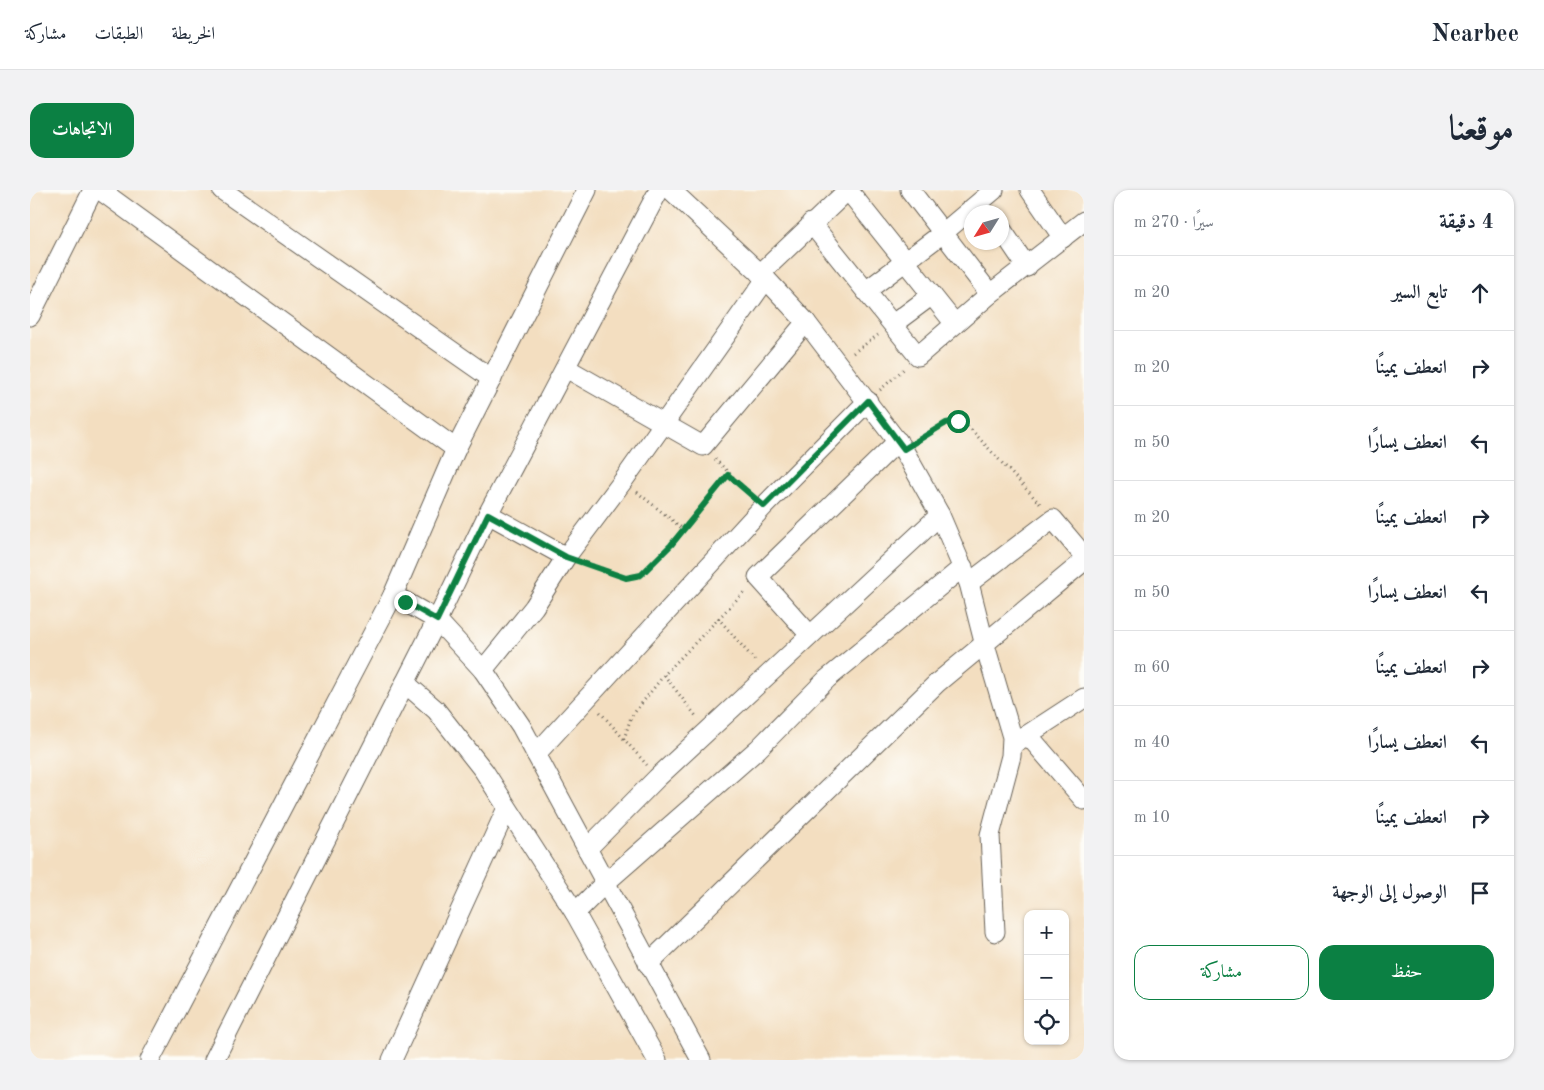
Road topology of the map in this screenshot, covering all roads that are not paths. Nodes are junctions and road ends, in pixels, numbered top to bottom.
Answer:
1 (93, 190) edge
2 (100, 190) edge
3 (222, 190) edge
4 (587, 190) edge
5 (659, 190) edge
6 (671, 190) edge
7 (848, 190) edge
8 (910, 190) edge
9 (1030, 190) edge
10 (989, 201) edge
11 (1084, 221) edge
12 (811, 223) junction
13 (943, 233) junction
14 (1063, 238) junction
15 (1009, 240) edge
16 (905, 262) junction
17 (1027, 267) junction
18 (763, 276) junction
19 (866, 291) junction
20 (990, 294) junction
21 (932, 295) junction
22 (30, 316) edge
23 (806, 322) junction
24 (893, 324) junction
25 (955, 324) junction
26 (566, 368) junction
27 (492, 379) junction
28 (868, 401) junction
29 (664, 425) junction
30 (901, 445) junction
31 (456, 449) junction
32 (488, 514) junction
33 (940, 515) junction
34 (1084, 556) edge
35 (566, 557) junction
36 (1084, 561) edge
37 (966, 575) junction
38 (399, 599) junction
39 (431, 617) junction
40 (810, 635) junction
41 (984, 642) junction
42 (483, 670) junction
43 (405, 683) junction
44 (1084, 698) edge
45 (1020, 740) junction
46 (536, 754) junction
47 (1084, 800) edge
48 (507, 808) junction
49 (587, 849) junction
50 (605, 883) junction
51 (575, 912) junction
52 (995, 932) dead end
53 (648, 964) junction
54 (150, 1060) edge
55 (214, 1060) edge
56 (392, 1060) edge
57 (657, 1060) edge
58 (701, 1060) edge

1 - 22 street
2 - 31 street
3 - 27 street
4 - 27 street
5 - 26 street
6 - 18 street
7 - 12 street
7 - 16 street
8 - 13 street
9 - 14 street
10 - 13 street
11 - 14 street
12 - 18 street
12 - 19 street
13 - 16 street
13 - 20 street
14 - 17 street
15 - 17 street
16 - 19 street
16 - 21 street
17 - 20 street
18 - 23 street
18 - 29 street
19 - 24 street
20 - 25 street
21 - 24 street
21 - 25 street
23 - 28 street
23 - 29 street
24 - 25 street
26 - 29 street
26 - 32 street
27 - 31 street
28 - 30 street
28 - 46 street
29 - 35 street
30 - 33 street
30 - 40 street
31 - 38 street
32 - 35 street
32 - 39 street
33 - 37 street
33 - 40 street
34 - 37 street
35 - 42 street
36 - 41 street
37 - 41 street
37 - 50 street
38 - 39 street
38 - 54 street
39 - 42 street
39 - 43 street
40 - 49 street
41 - 45 street
41 - 53 street
42 - 46 street
43 - 48 street
43 - 55 street
44 - 45 street
45 - 47 street
45 - 52 street
46 - 49 street
48 - 51 street
48 - 56 street
49 - 50 street
50 - 51 street
50 - 53 street
51 - 57 street
53 - 58 street

